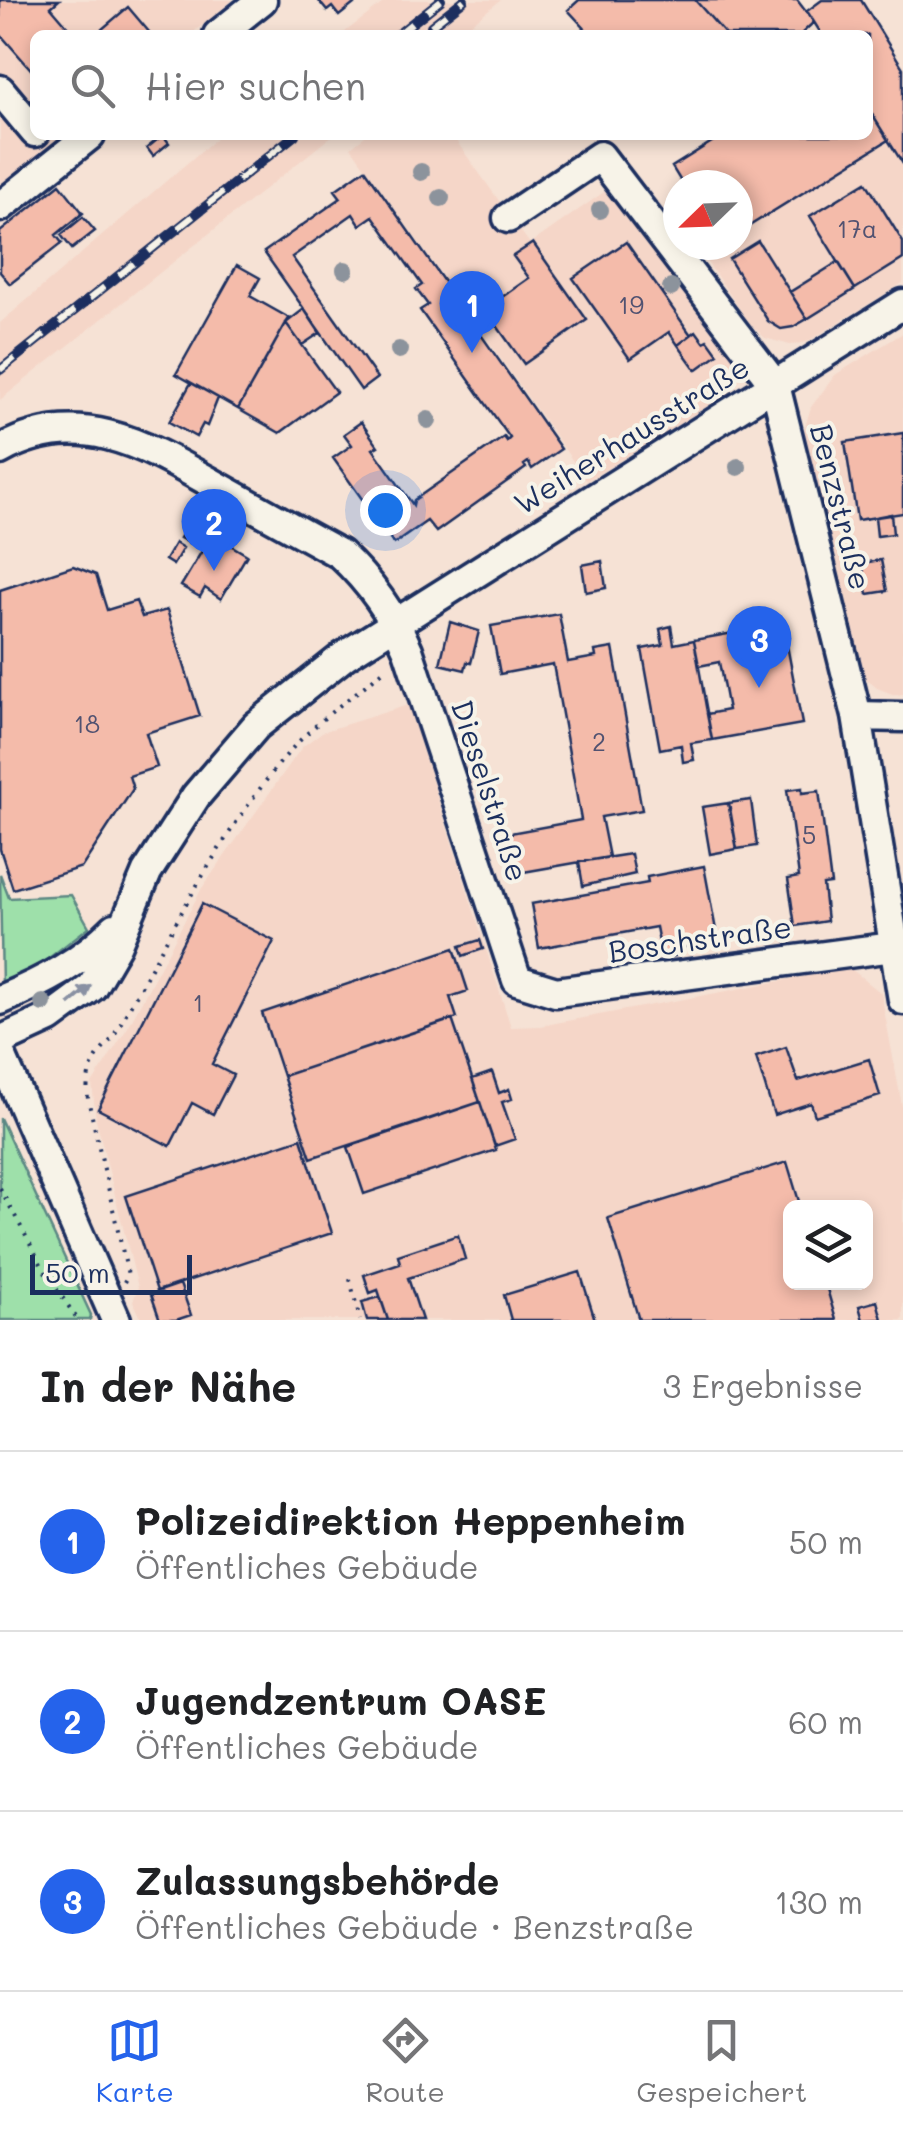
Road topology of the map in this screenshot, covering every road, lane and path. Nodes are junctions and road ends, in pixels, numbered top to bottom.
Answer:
1 (262, 0) edge
2 (224, 30) edge
3 (0, 90) edge
4 (30, 127) edge
5 (41, 140) edge
6 (84, 140) edge
7 (58, 160) junction
8 (0, 207) edge
9 (508, 218) dead end
10 (903, 304) edge
11 (775, 385) junction
12 (0, 450) edge
13 (224, 490) junction
14 (204, 548) dead end
15 (396, 623) junction
16 (408, 650) junction
17 (857, 716) junction
18 (903, 717) edge
19 (126, 916) junction
20 (893, 946) junction
21 (517, 980) joint
22 (0, 1000) edge
23 (903, 1000) edge
24 (0, 1041) edge
25 (0, 1053) edge
26 (0, 1188) edge
27 (350, 1279) dead end
28 (112, 1309) edge
29 (78, 1320) edge
30 (360, 1320) edge

1 - 2 street
3 - 4 street
5 - 7 street
6 - 7 street
7 - 8 street
9 - 11 street
10 - 11 street, Weiherhausstraße
11 - 15 street, Weiherhausstraße
11 - 17 street, Benzstraße
12 - 13 street
13 - 14 path
13 - 15 street
15 - 16 street, Dieselstraße
15 - 19 street, Weiherhausstraße
16 - 21 street, Dieselstraße
16 - 28 path
17 - 18 street
17 - 20 street, Benzstraße
19 - 22 street, Weiherhausstraße
24 -> 19 street, Weiherhausstraße
20 - 21 street, Boschstraße
20 - 23 street, Benzstraße
25 - 28 street
26 - 29 path
27 - 30 path

